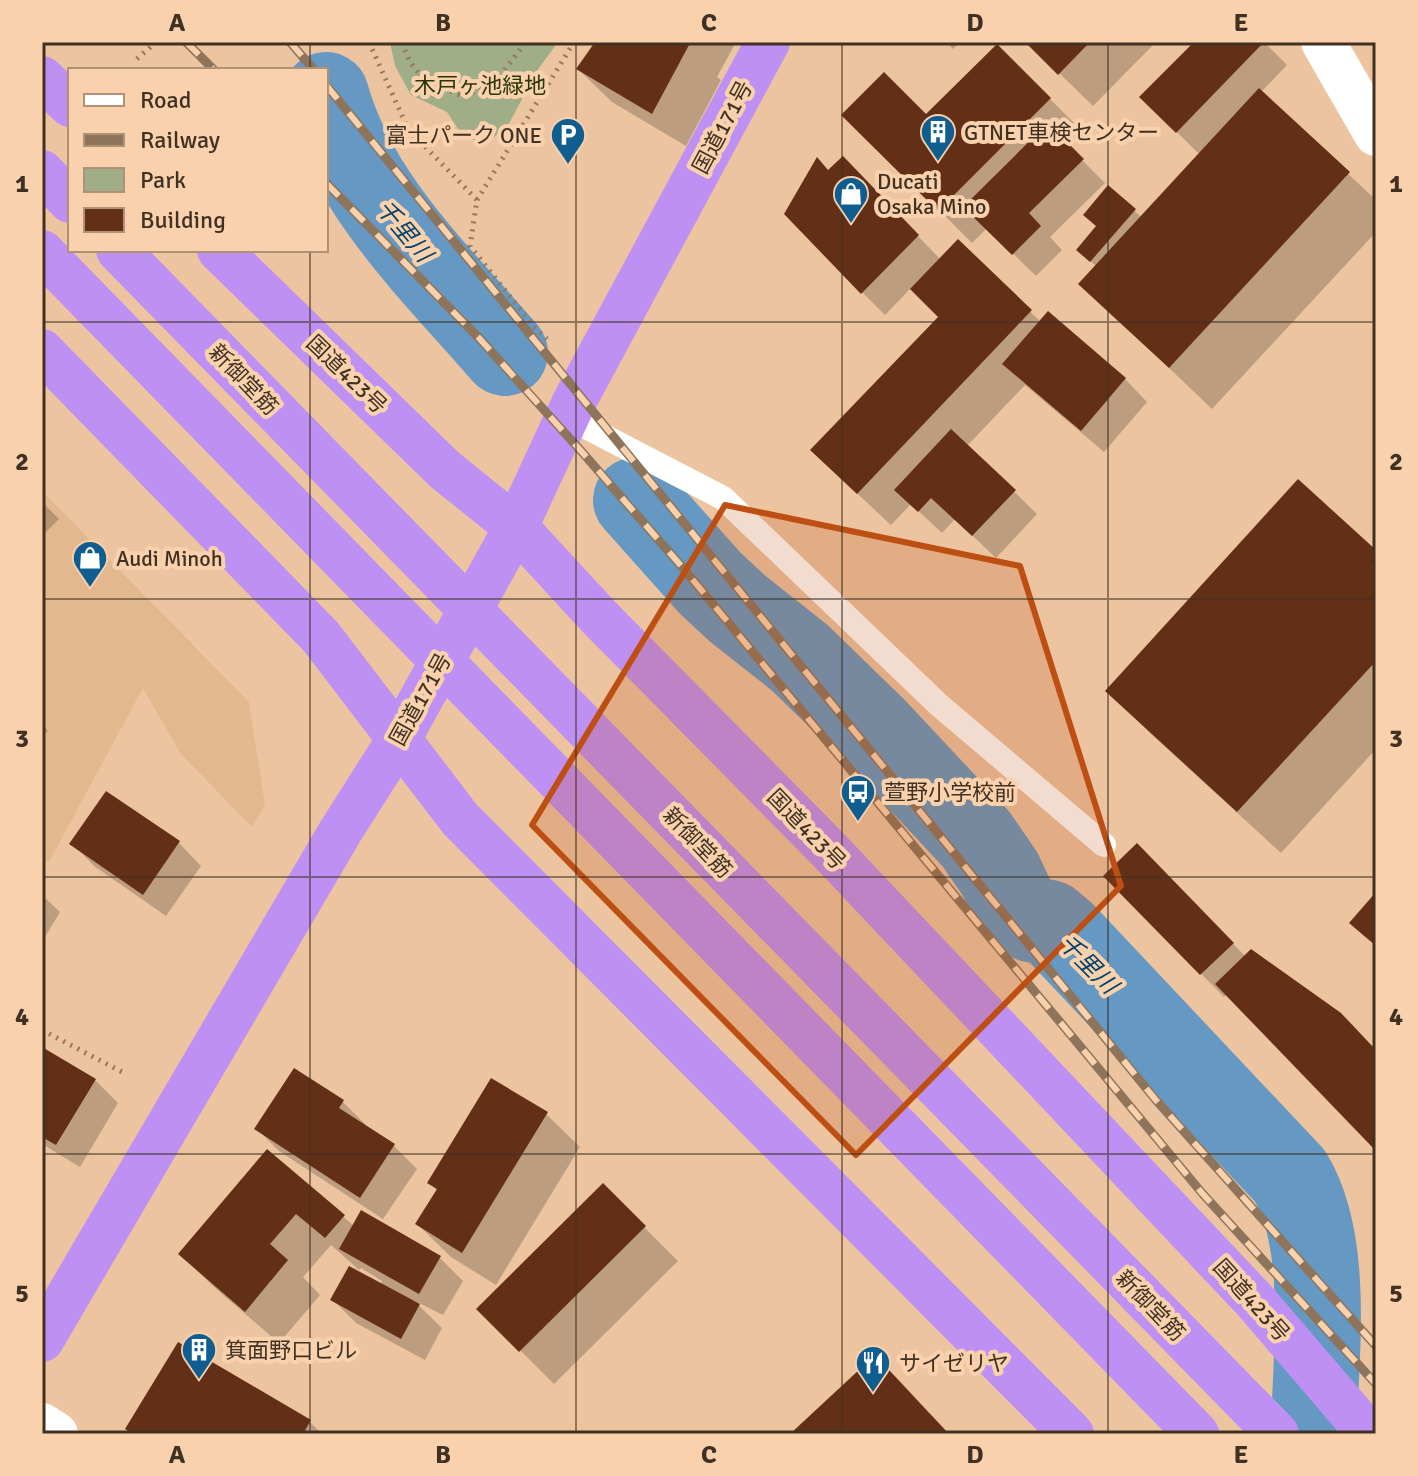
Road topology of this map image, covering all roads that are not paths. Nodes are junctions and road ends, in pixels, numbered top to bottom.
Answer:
1 (768, 42) edge
2 (1323, 42) edge
3 (42, 78) edge
4 (68, 103) edge
5 (1376, 134) edge
6 (42, 172) edge
7 (68, 199) edge
8 (42, 252) edge
9 (120, 252) edge
10 (221, 252) edge
11 (42, 351) edge
12 (567, 417) junction
13 (516, 527) junction
14 (399, 739) junction
15 (1104, 845) dead end
16 (42, 1340) edge
17 (42, 1425) edge
18 (56, 1434) edge
19 (1072, 1434) edge
20 (1197, 1434) edge
21 (1277, 1434) edge
22 (1369, 1434) edge

1 - 12 highway, 国道171号
2 - 5 street
3 - 4 highway
6 - 7 highway
8 - 20 highway
9 - 21 highway, 新御堂筋
10 - 13 highway, 国道423号
11 - 14 highway
12 - 13 highway, 国道171号
12 - 15 lane
13 - 14 highway, 国道171号
13 - 22 highway, 国道423号
14 - 16 highway, 国道171号
14 - 19 highway
17 - 18 street

